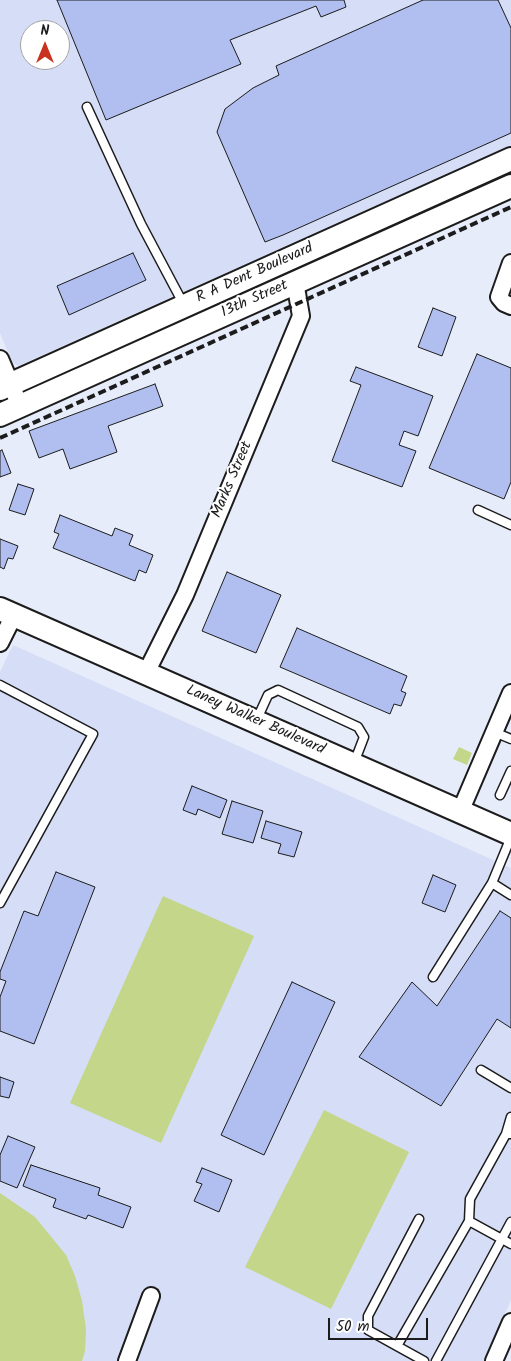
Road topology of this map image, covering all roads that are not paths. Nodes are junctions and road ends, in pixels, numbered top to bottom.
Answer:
1 (87, 108) dead end
2 (511, 159) edge
3 (511, 186) edge
4 (511, 263) edge
5 (295, 282) junction
6 (511, 306) edge
7 (187, 318) junction
8 (0, 359) edge
9 (5, 386) edge
10 (10, 411) edge
11 (478, 510) dead end
12 (511, 525) edge
13 (7, 612) edge
14 (0, 643) edge
15 (146, 674) junction
16 (0, 685) edge
17 (511, 693) edge
18 (256, 722) junction
19 (494, 732) junction
20 (511, 739) edge
21 (353, 764) junction
22 (511, 771) edge
23 (500, 795) dead end
24 (460, 812) junction
25 (511, 835) edge
26 (492, 883) junction
27 (511, 895) edge
28 (0, 903) edge
29 (434, 977) dead end
30 (481, 1070) dead end
31 (511, 1088) edge
32 (511, 1117) edge
33 (509, 1134) edge
34 (419, 1219) dead end
35 (468, 1221) junction
36 (511, 1222) edge
37 (502, 1239) junction
38 (511, 1244) edge
39 (151, 1296) dead end
40 (511, 1322) edge
41 (397, 1346) junction
42 (127, 1361) edge
43 (424, 1361) edge
44 (436, 1361) edge
45 (494, 1361) edge

1 - 7 lane
2 - 7 main road, R A Dent Boulevard
3 - 5 main road, 13th Street
4 - 6 street
5 - 7 main road, 13th Street
5 - 15 street, Marks Street
7 - 9 main road, R A Dent Boulevard
7 - 10 main road, 13th Street
8 - 9 street
9 - 10 street
11 - 12 lane
13 - 14 street
13 - 15 main road, Laney Walker Boulevard
15 - 18 main road, Laney Walker Boulevard
16 - 28 lane
17 - 19 street
18 - 21 main road, Laney Walker Boulevard
18 - 21 lane
19 - 20 lane
19 - 24 street
21 - 24 main road, Laney Walker Boulevard
22 - 23 lane
24 - 25 main road, Laney Walker Boulevard
25 - 26 lane
26 - 27 lane
26 - 29 lane
30 - 31 lane
32 - 33 lane
33 - 35 lane
34 - 41 lane
35 - 37 lane
35 - 41 lane
36 - 37 lane
37 - 38 lane
37 - 44 lane
39 - 42 street
40 - 45 street
41 - 43 lane

